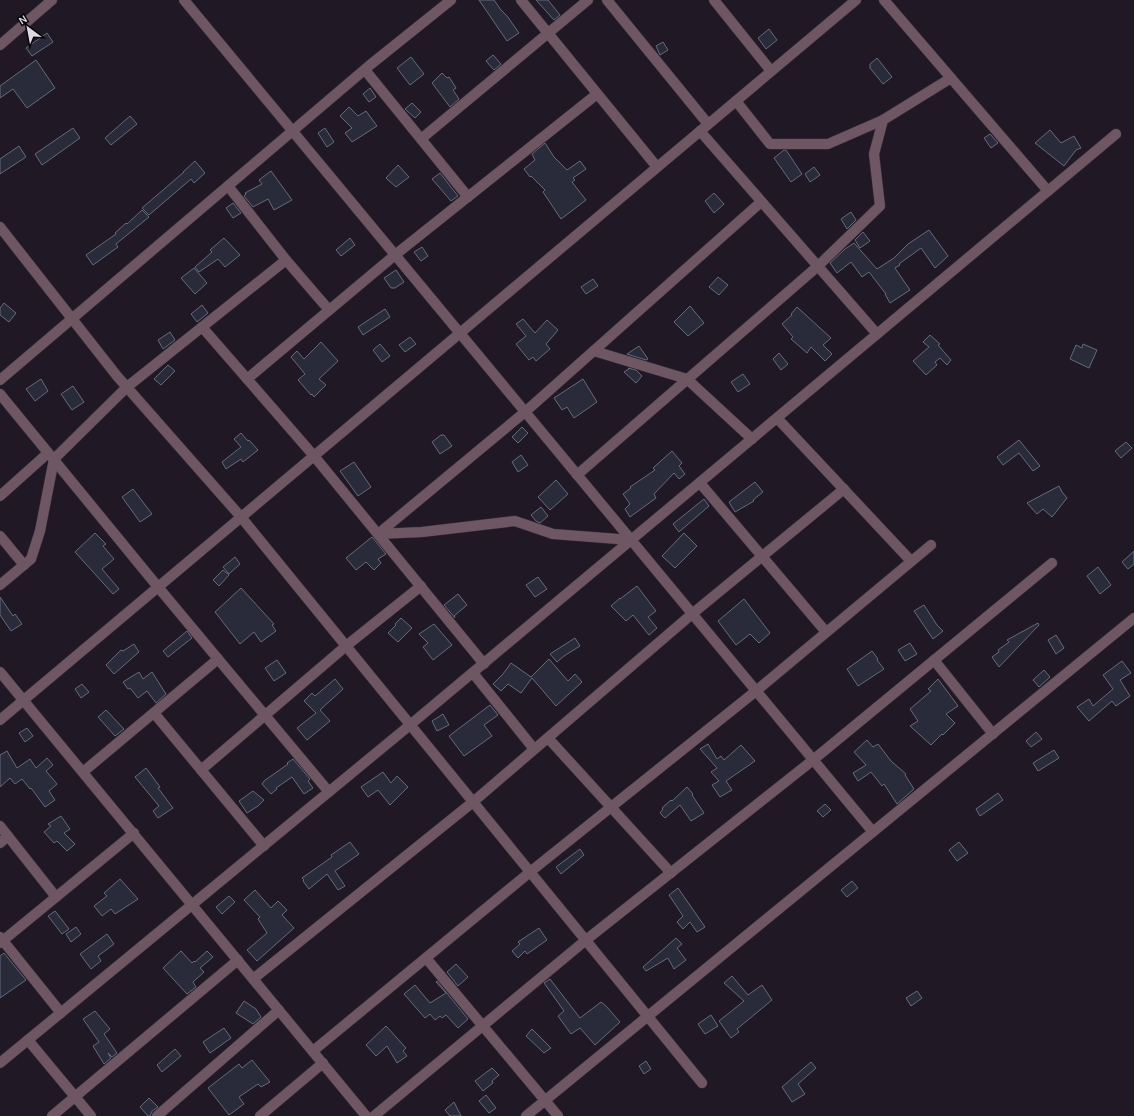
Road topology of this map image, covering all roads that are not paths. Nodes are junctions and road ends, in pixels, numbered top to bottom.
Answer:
1 (52, 0) edge
2 (184, 0) edge
3 (451, 0) edge
4 (521, 0) edge
5 (588, 0) edge
6 (607, 0) edge
7 (714, 0) edge
8 (884, 0) edge
9 (849, 2) edge
10 (548, 33) junction
11 (0, 45) edge
12 (365, 70) junction
13 (771, 71) junction
14 (951, 78) junction
15 (597, 94) junction
16 (736, 101) junction
17 (883, 120) junction
18 (704, 128) junction
19 (293, 131) junction
20 (1116, 134) dead end
21 (421, 139) junction
22 (657, 167) junction
23 (228, 186) junction
24 (1048, 191) junction
25 (468, 197) junction
26 (761, 202) junction
27 (0, 227) edge
28 (395, 255) junction
29 (286, 260) junction
30 (818, 266) junction
31 (329, 310) junction
32 (72, 319) junction
33 (202, 327) junction
34 (460, 333) junction
35 (877, 334) junction
36 (594, 351) junction
37 (247, 379) junction
38 (687, 379) junction
39 (0, 380) edge
40 (127, 387) junction
41 (0, 394) edge
42 (525, 412) junction
43 (777, 418) junction
44 (752, 439) junction
45 (51, 456) junction
46 (314, 456) junction
47 (577, 475) junction
48 (700, 482) junction
49 (844, 489) junction
50 (0, 496) edge
51 (241, 517) junction
52 (378, 534) junction
53 (0, 536) edge
54 (631, 540) junction
55 (931, 545) dead end
56 (762, 556) junction
57 (911, 561) junction
58 (1052, 563) dead end
59 (24, 565) junction
60 (0, 585) edge
61 (421, 586) junction
62 (158, 587) junction
63 (692, 614) junction
64 (1134, 618) edge
65 (826, 632) junction
66 (346, 646) junction
67 (218, 659) junction
68 (934, 660) junction
69 (484, 664) junction
70 (0, 672) edge
71 (474, 673) junction
72 (756, 691) junction
73 (24, 700) junction
74 (154, 713) junction
75 (265, 715) junction
76 (0, 720) edge
77 (410, 725) junction
78 (993, 734) junction
79 (548, 738) junction
80 (534, 749) junction
81 (813, 760) junction
82 (201, 770) junction
83 (83, 772) junction
84 (329, 792) junction
85 (473, 802) junction
86 (611, 807) junction
87 (0, 826) edge
88 (873, 832) junction
89 (134, 834) junction
90 (4, 840) edge
91 (264, 846) junction
92 (530, 872) junction
93 (671, 873) junction
94 (56, 897) junction
95 (192, 905) junction
96 (1, 940) edge
97 (586, 940) junction
98 (426, 958) junction
99 (238, 960) junction
100 (253, 979) junction
101 (279, 1010) junction
102 (61, 1013) junction
103 (648, 1017) junction
104 (482, 1026) junction
105 (28, 1040) junction
106 (313, 1051) junction
107 (0, 1063) edge
108 (323, 1063) junction
109 (702, 1083) dead end
110 (75, 1096) junction
111 (545, 1100) junction
112 (52, 1116) edge
113 (91, 1116) edge
114 (157, 1116) edge
115 (260, 1116) edge
116 (366, 1116) edge
117 (374, 1116) edge
118 (526, 1116) edge
119 (558, 1116) edge

1 - 11 street
2 - 19 street
3 - 12 street
4 - 10 street
5 - 10 street
6 - 18 street
7 - 13 street
8 - 14 street
9 - 13 street
10 - 15 street
10 - 21 street
12 - 19 street
12 - 21 street
13 - 16 street
14 - 17 street
14 - 24 street
15 - 22 street
15 - 25 street
16 - 17 street
16 - 18 street
17 - 30 street
18 - 22 street
18 - 26 street
19 - 23 street
19 - 28 street
20 - 24 street
21 - 25 street
22 - 34 street
23 - 29 street
23 - 32 street
24 - 35 street
25 - 28 street
26 - 30 street
26 - 36 street
27 - 32 street
28 - 31 street
28 - 34 street
29 - 31 street
29 - 33 street
30 - 35 street
30 - 38 street
31 - 37 street
32 - 39 street
32 - 40 street
33 - 37 street
33 - 40 street
34 - 42 street
34 - 46 street
35 - 43 street
36 - 38 street
36 - 42 street
37 - 46 street
38 - 44 street
38 - 47 street
40 - 45 street
40 - 51 street
41 - 45 street
42 - 47 street
42 - 52 street
43 - 44 street
43 - 49 street
44 - 48 street
45 - 50 street
45 - 59 street
45 - 62 street
46 - 51 street
46 - 52 street
47 - 54 street
48 - 54 street
48 - 56 street
49 - 56 street
49 - 57 street
51 - 62 street
51 - 66 street
52 - 54 street
52 - 61 street
53 - 59 street
54 - 63 street
54 - 69 street
55 - 57 street
56 - 63 street
56 - 65 street
57 - 65 street
58 - 68 street
59 - 60 street
61 - 66 street
61 - 69 street
62 - 67 street
62 - 73 street
63 - 72 street
63 - 79 street
64 - 78 street
65 - 72 street
66 - 75 street
66 - 77 street
67 - 74 street
67 - 75 street
68 - 78 street
68 - 81 street
69 - 71 street
70 - 73 street
71 - 77 street
71 - 80 street
72 - 81 street
72 - 86 street
73 - 76 street
73 - 83 street
74 - 82 street
74 - 83 street
75 - 82 street
75 - 84 street
77 - 84 street
77 - 85 street
78 - 88 street
79 - 80 street
79 - 86 street
80 - 85 street
81 - 88 street
81 - 93 street
82 - 91 street
83 - 89 street
84 - 91 street
85 - 92 street
85 - 100 street
86 - 92 street
86 - 93 street
87 - 90 street
88 - 103 street
89 - 94 street
89 - 95 street
90 - 94 street
91 - 95 street
92 - 97 street
92 - 98 street
93 - 97 street
94 - 96 street
95 - 99 street
95 - 102 street
96 - 102 street
97 - 103 street
97 - 104 street
98 - 104 street
98 - 106 street
99 - 100 street
99 - 110 street
100 - 101 street
101 - 106 street
101 - 114 street
102 - 105 street
103 - 109 street
103 - 111 street
104 - 111 street
104 - 117 street
105 - 107 street
105 - 110 street
106 - 108 street
108 - 115 street
108 - 116 street
110 - 112 street
110 - 113 street
111 - 118 street
111 - 119 street

